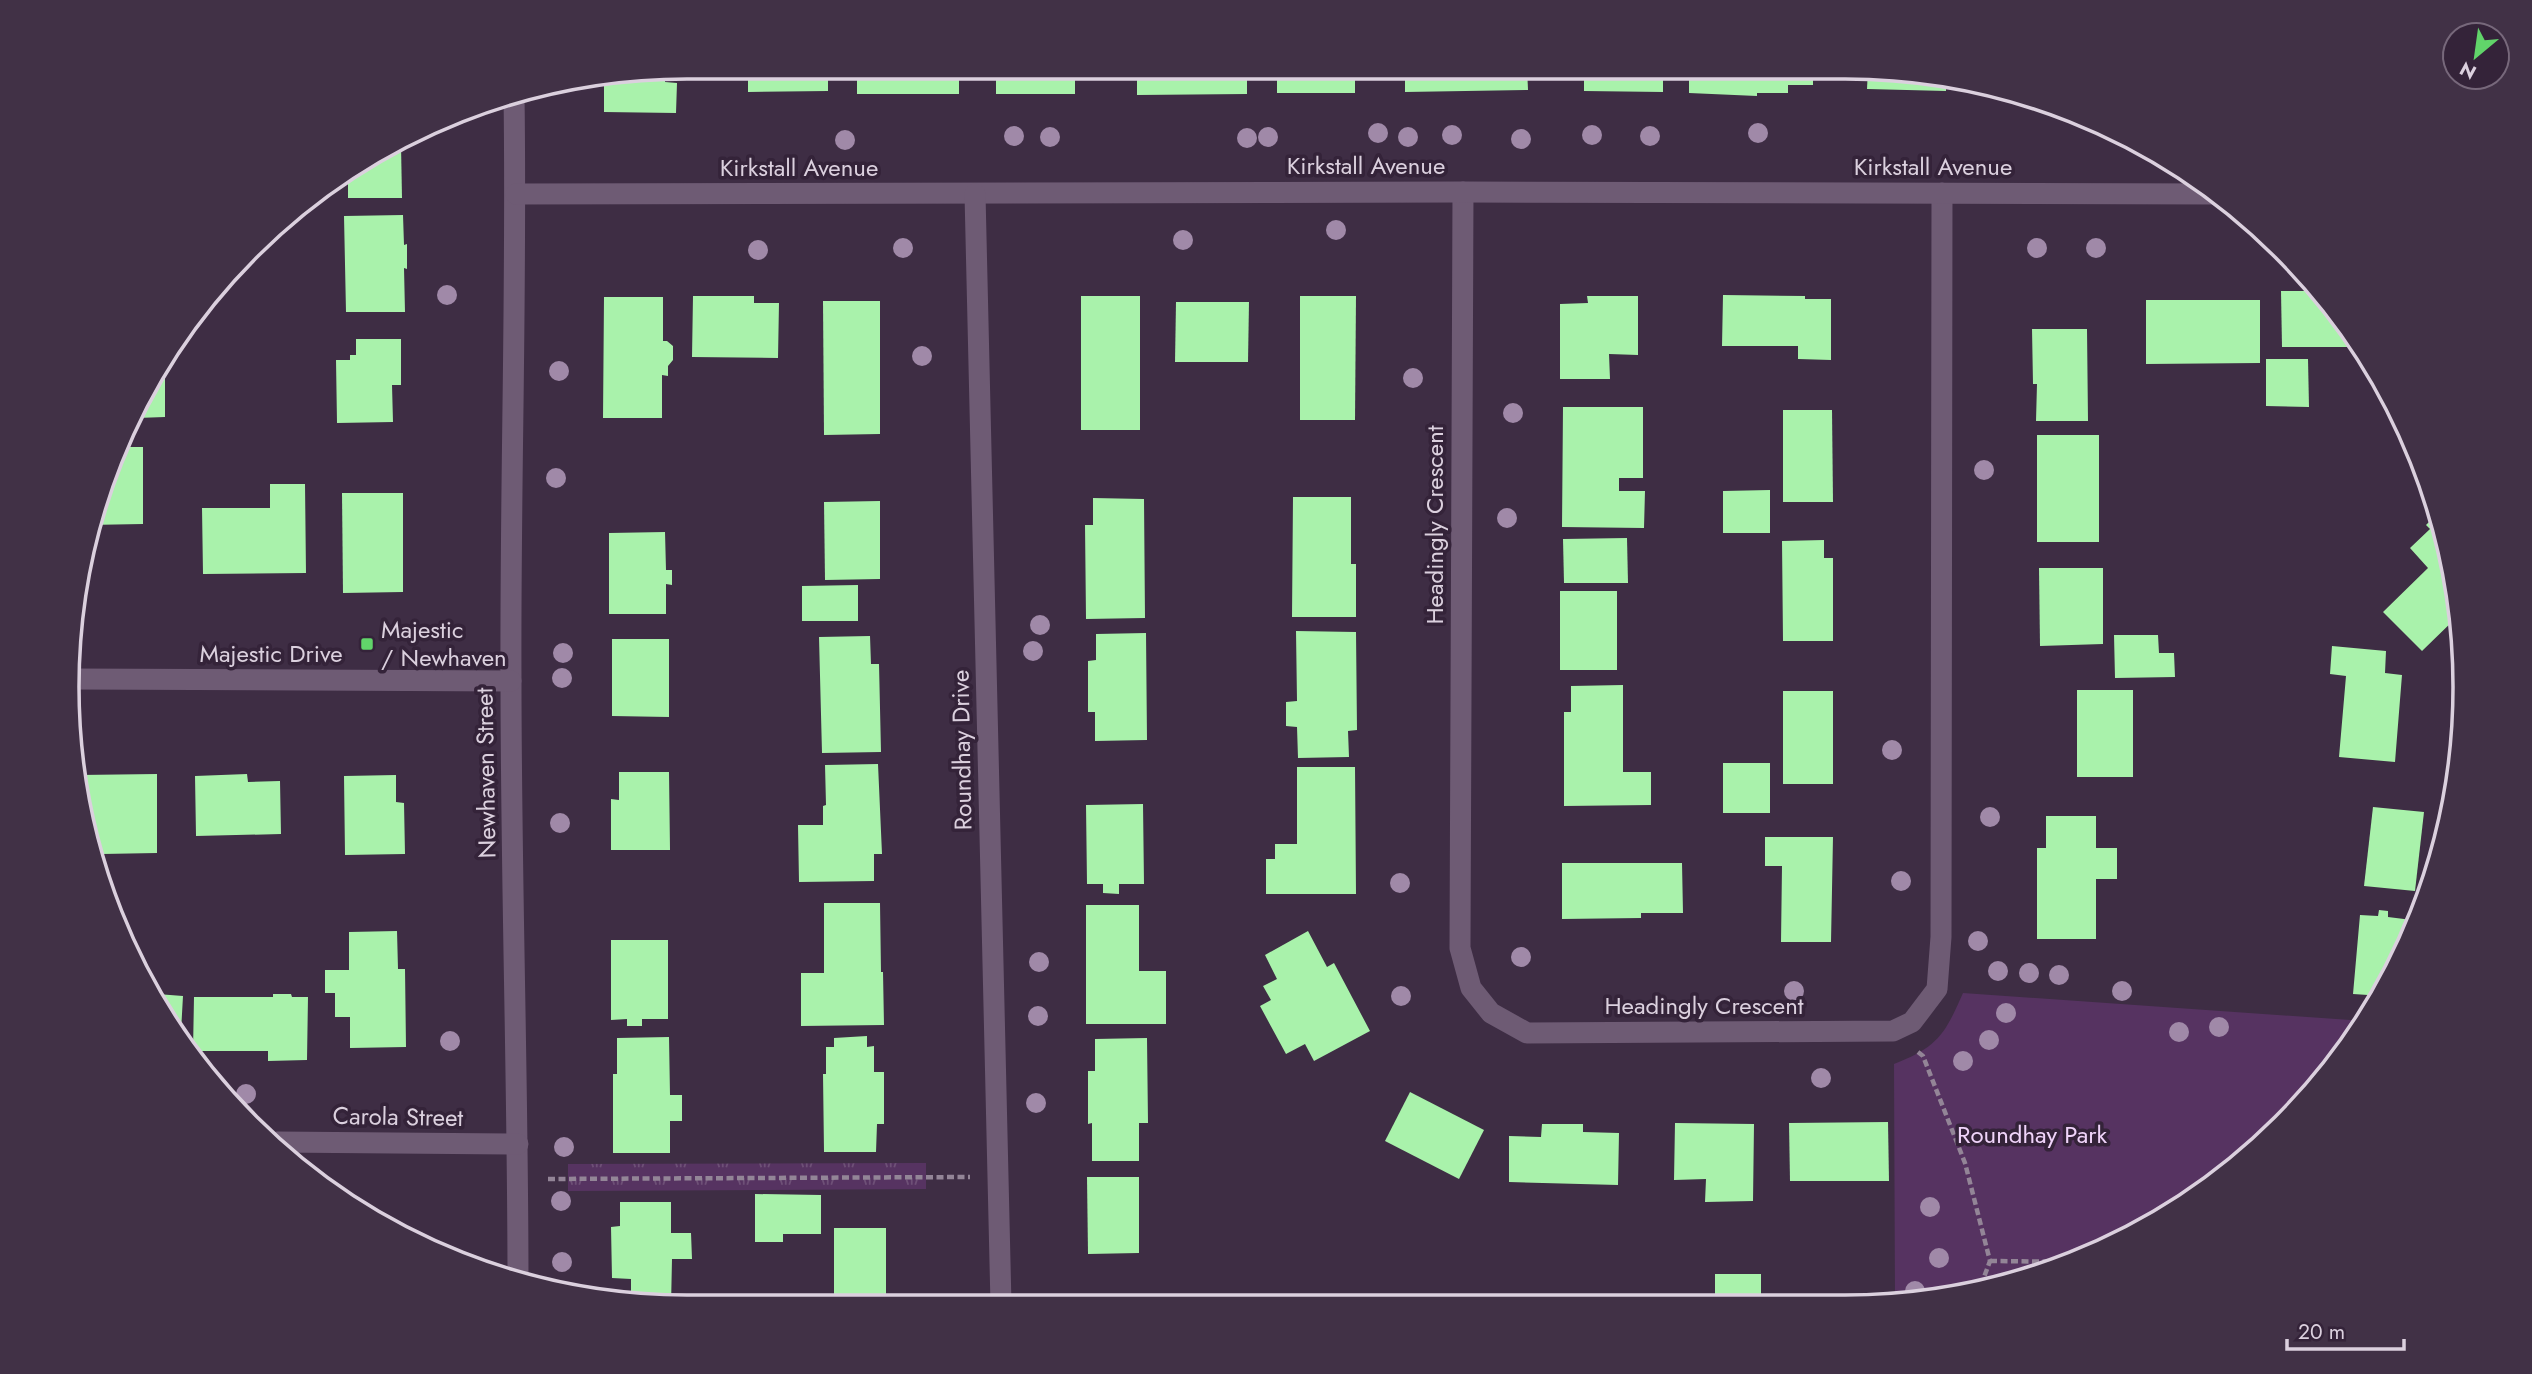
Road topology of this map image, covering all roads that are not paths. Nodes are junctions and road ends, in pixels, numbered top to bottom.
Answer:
1 (514, 104) edge
2 (1462, 192) junction
3 (1941, 193) junction
4 (516, 194) junction
5 (975, 194) junction
6 (2201, 194) edge
7 (79, 679) edge
8 (510, 681) junction
9 (284, 1142) edge
10 (518, 1144) junction
11 (518, 1271) edge
12 (1002, 1295) edge

1 - 4 street, Newhaven Street
2 - 3 street, Kirkstall Avenue
2 - 3 street, Headingly Crescent
2 - 5 street, Kirkstall Avenue
3 - 6 street, Kirkstall Avenue
4 - 5 street, Kirkstall Avenue
4 - 8 street, Newhaven Street
5 - 12 street, Roundhay Drive
7 - 8 street, Majestic Drive
8 - 10 street, Newhaven Street
9 - 10 street, Carola Street
10 - 11 street, Newhaven Street

